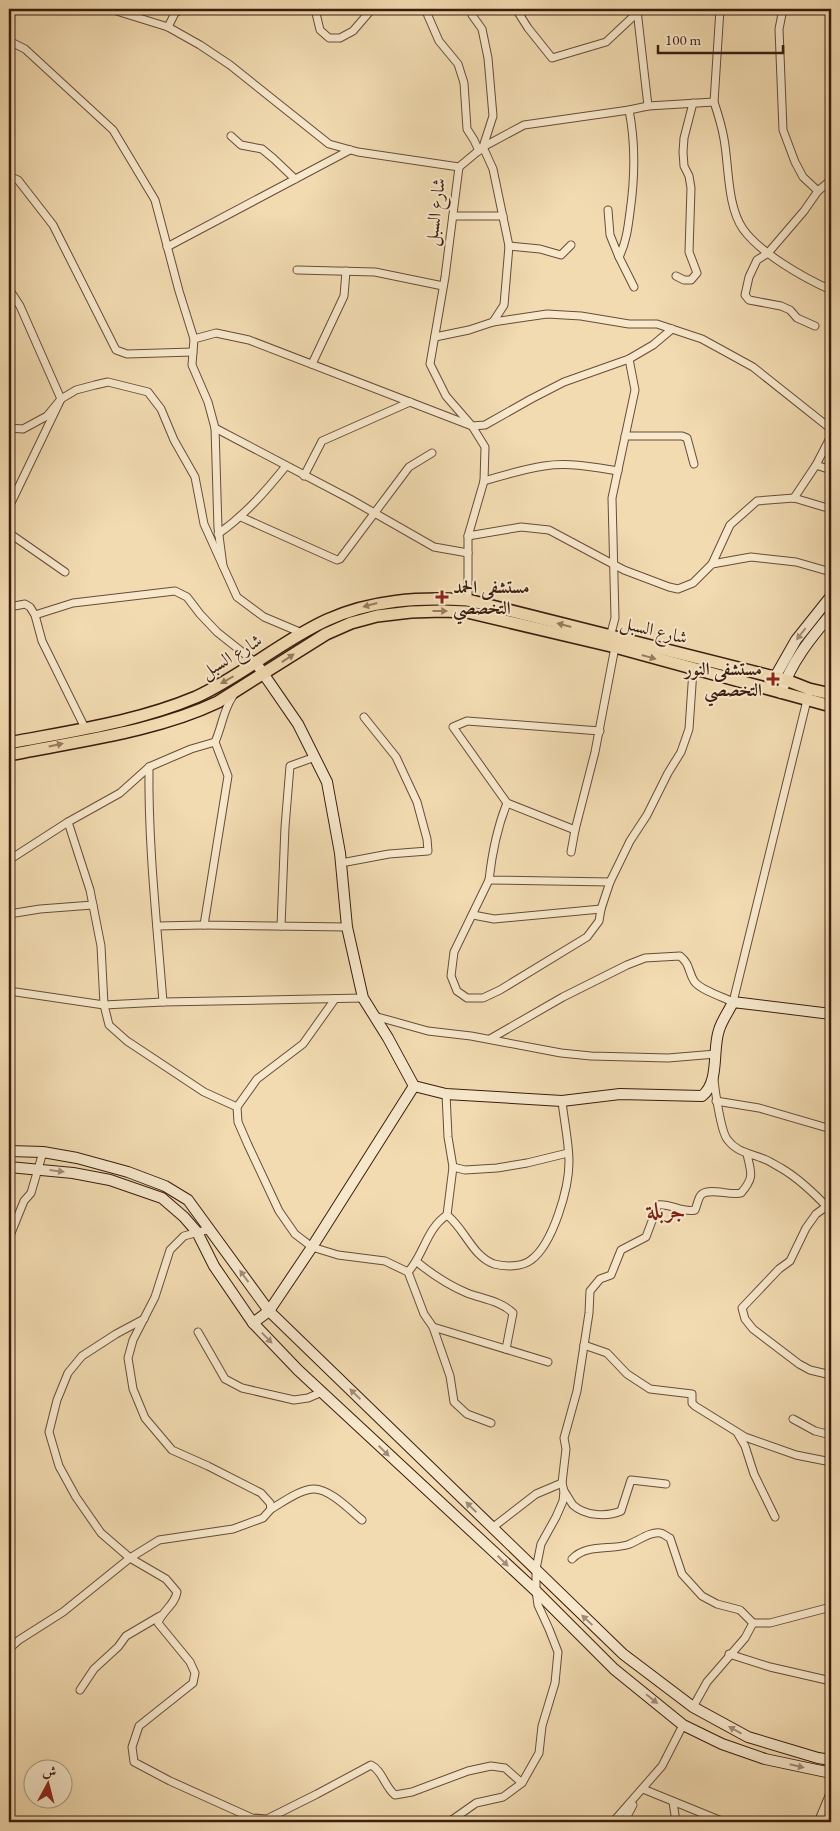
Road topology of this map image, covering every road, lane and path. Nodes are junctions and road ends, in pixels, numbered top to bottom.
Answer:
1 (111, 9) edge
2 (117, 9) edge
3 (182, 9) edge
4 (315, 9) edge
5 (372, 9) edge
6 (425, 9) edge
7 (475, 9) edge
8 (516, 9) edge
9 (720, 9) edge
10 (783, 9) edge
11 (637, 11) edge
12 (168, 27) junction
13 (9, 41) edge
14 (693, 102) junction
15 (714, 102) junction
16 (648, 106) junction
17 (630, 110) junction
18 (231, 136) dead end
19 (481, 149) junction
20 (350, 150) junction
21 (459, 167) junction
22 (9, 176) edge
23 (295, 179) junction
24 (831, 180) edge
25 (818, 191) junction
26 (608, 210) dead end
27 (452, 216) junction
28 (503, 216) junction
29 (571, 245) dead end
30 (509, 246) junction
31 (167, 247) junction
32 (768, 253) junction
33 (618, 257) junction
34 (297, 270) dead end
35 (346, 271) junction
36 (676, 276) dead end
37 (443, 286) junction
38 (634, 287) dead end
39 (9, 289) edge
40 (831, 290) edge
41 (493, 322) junction
42 (815, 326) dead end
43 (672, 329) junction
44 (435, 337) junction
45 (194, 340) junction
46 (193, 352) junction
47 (629, 359) junction
48 (312, 364) junction
49 (61, 399) junction
50 (410, 402) junction
51 (472, 426) junction
52 (9, 428) edge
53 (215, 428) junction
54 (831, 429) edge
55 (625, 436) junction
56 (831, 436) edge
57 (432, 453) dead end
58 (694, 464) dead end
59 (816, 465) junction
60 (286, 466) junction
61 (831, 470) edge
62 (618, 471) junction
63 (304, 476) junction
64 (484, 481) junction
65 (794, 498) junction
66 (9, 507) edge
67 (831, 509) edge
68 (374, 514) junction
69 (241, 517) junction
70 (9, 533) edge
71 (218, 534) junction
72 (468, 536) junction
73 (468, 553) junction
74 (712, 564) junction
75 (614, 565) junction
76 (223, 566) junction
77 (65, 572) dead end
78 (831, 572) edge
79 (831, 596) edge
80 (468, 600) junction
81 (9, 607) edge
82 (467, 612) junction
83 (831, 614) edge
84 (34, 615) junction
85 (303, 634) junction
86 (613, 642) junction
87 (256, 663) junction
88 (693, 670) junction
89 (264, 674) junction
90 (774, 677) junction
91 (786, 680) junction
92 (810, 688) junction
93 (238, 689) junction
94 (769, 690) junction
95 (781, 693) junction
96 (831, 694) edge
97 (807, 701) junction
98 (831, 706) edge
99 (364, 717) dead end
100 (85, 728) junction
101 (600, 731) junction
102 (215, 742) junction
103 (9, 743) edge
104 (9, 755) edge
105 (315, 757) junction
106 (149, 767) junction
107 (507, 803) junction
108 (68, 822) junction
109 (575, 830) junction
110 (571, 852) dead end
111 (9, 860) edge
112 (341, 863) junction
113 (489, 880) junction
114 (610, 882) junction
115 (92, 905) junction
116 (600, 909) junction
117 (9, 914) edge
118 (473, 915) junction
119 (204, 925) junction
120 (157, 926) junction
121 (281, 926) junction
122 (347, 927) junction
123 (9, 991) edge
124 (363, 998) junction
125 (335, 999) junction
126 (163, 1002) junction
127 (733, 1002) junction
128 (104, 1005) junction
129 (831, 1014) edge
130 (374, 1016) junction
131 (490, 1040) junction
132 (716, 1054) junction
133 (714, 1074) junction
134 (414, 1086) junction
135 (446, 1094) junction
136 (716, 1100) junction
137 (562, 1101) junction
138 (237, 1107) junction
139 (831, 1129) edge
140 (9, 1151) edge
141 (43, 1152) junction
142 (568, 1153) junction
143 (747, 1154) junction
144 (453, 1166) junction
145 (9, 1167) edge
146 (39, 1169) junction
147 (829, 1208) edge
148 (447, 1215) junction
149 (210, 1229) junction
150 (197, 1232) junction
151 (9, 1238) edge
152 (312, 1247) junction
153 (417, 1262) junction
154 (408, 1272) junction
155 (269, 1311) junction
156 (144, 1318) junction
157 (253, 1323) junction
158 (433, 1327) junction
159 (198, 1332) dead end
160 (584, 1345) junction
161 (506, 1349) junction
162 (548, 1362) dead end
163 (831, 1376) edge
164 (322, 1392) junction
165 (793, 1419) dead end
166 (491, 1423) dead end
167 (738, 1434) junction
168 (831, 1435) edge
169 (831, 1462) edge
170 (562, 1483) junction
171 (666, 1484) dead end
172 (564, 1491) junction
173 (271, 1508) junction
174 (776, 1516) dead end
175 (362, 1520) dead end
176 (492, 1528) junction
177 (130, 1558) junction
178 (572, 1559) dead end
179 (536, 1569) junction
180 (536, 1591) junction
181 (831, 1607) edge
182 (160, 1616) junction
183 (753, 1623) junction
184 (9, 1649) edge
185 (729, 1654) junction
186 (831, 1681) edge
187 (80, 1690) dead end
188 (693, 1707) junction
189 (683, 1725) junction
190 (831, 1760) edge
191 (831, 1773) edge
192 (522, 1784) junction
193 (642, 1789) junction
194 (831, 1791) edge
195 (636, 1797) junction
196 (674, 1802) junction
197 (449, 1822) edge
198 (613, 1822) edge
199 (624, 1822) edge
200 (676, 1822) edge
201 (724, 1822) edge
202 (818, 1822) edge

1 - 2 street
1 - 12 street
3 - 12 street
4 - 5 street
6 - 19 street
7 - 19 street
8 - 11 street
9 - 15 street
10 - 25 street
11 - 16 street
12 - 20 street
13 - 31 street
14 - 15 street, شارع السبل
14 - 16 street, شارع السبل
14 - 36 street
15 - 32 street
16 - 17 street, شارع السبل
17 - 19 street, شارع السبل
17 - 33 street
18 - 23 street
19 - 21 street, شارع السبل
19 - 28 street
20 - 21 street
20 - 23 street
21 - 27 street, شارع السبل
22 - 46 street
23 - 31 street
24 - 25 street
25 - 32 street
26 - 33 street
27 - 28 street
27 - 37 street, شارع السبل
28 - 30 street
29 - 30 street
30 - 41 street
31 - 45 street
32 - 40 street
32 - 42 street
33 - 38 street
34 - 35 street
35 - 37 street
35 - 48 street
37 - 44 street, شارع السبل
39 - 49 street
41 - 43 street
41 - 44 street
43 - 47 street
43 - 54 street
44 - 51 street, شارع السبل
45 - 46 street
45 - 48 street
46 - 53 street
47 - 51 street
47 - 55 street
48 - 50 street
49 - 52 street
49 - 66 street
49 - 76 street
50 - 51 street
50 - 63 street
51 - 64 street, شارع السبل
53 - 60 street
53 - 71 street
55 - 58 street
55 - 62 street
56 - 59 street
57 - 68 street
59 - 61 street
59 - 65 street
60 - 63 street
60 - 69 street
62 - 64 street
62 - 75 street
63 - 68 street
64 - 72 street, شارع السبل
65 - 67 street
65 - 74 street
68 - 69 street
68 - 73 street
69 - 71 street
70 - 77 street
71 - 76 street
72 - 73 street, شارع السبل
72 - 75 street
73 - 80 street, شارع السبل
74 - 75 street
74 - 78 street
75 - 86 street
76 - 85 street
79 -> 90 street
80 - 82 street, شارع السبل
80 -> 85 main road, شارع السبل
86 -> 80 main road, شارع السبل
81 - 84 street
82 - 86 main road, شارع السبل
89 -> 82 main road, شارع السبل
83 - 91 street
84 - 87 street
84 - 100 street
85 - 87 main road, شارع السبل
86 -> 88 main road, شارع السبل
86 - 90 main road, شارع السبل
86 - 101 street
87 - 89 street
87 -> 100 main road, شارع السبل
88 - 94 main road, شارع السبل
88 - 114 street
89 - 93 main road, شارع السبل
89 - 105 street
90 - 91 main road, شارع السبل
90 - 94 street
91 - 92 main road, شارع السبل
91 - 95 street
92 - 96 main road, شارع السبل
92 - 97 street
93 - 102 street
104 -> 93 main road, شارع السبل
94 - 95 main road, شارع السبل
95 - 97 main road, شارع السبل
97 - 98 main road, شارع السبل
97 - 127 street
99 - 112 street
100 - 103 main road, شارع السبل
101 - 107 street
101 - 109 street
102 - 106 street
102 - 119 street
105 - 112 street
105 - 121 street
106 - 108 street
106 - 120 street
107 - 109 street
107 - 113 street
108 - 111 street
108 - 115 street
109 - 110 street
112 - 122 street
113 - 114 street
113 - 118 street
114 - 116 street
115 - 117 street
115 - 128 street
116 - 118 street
116 - 118 street
119 - 120 street
119 - 121 street
120 - 126 street
121 - 122 street
122 - 124 street
123 - 128 street
124 - 125 street
124 - 130 street
125 - 126 street
125 - 138 street
126 - 128 street
127 - 129 street
127 - 131 street
127 - 132 street
128 - 138 street
130 - 131 street
130 - 134 street
131 - 132 street
132 - 133 street
133 - 136 street
133 - 137 street
134 - 135 street
134 - 152 street
135 - 137 street
135 - 144 street
136 - 139 street
136 - 143 street
137 - 142 street
138 - 152 street
140 - 141 street
141 - 146 street
141 - 149 street
142 - 144 street
142 - 148 street
143 - 147 street
143 - 160 street
144 - 148 street
145 - 146 street
146 -> 150 street
146 - 151 street
147 - 163 street
148 - 153 street
149 - 150 street
155 -> 149 street
150 - 156 street
150 - 157 street
152 - 154 street
152 - 155 street
153 - 154 street
153 - 161 street
154 - 158 street
155 - 157 street
176 -> 155 street
156 - 173 street
156 - 177 street
157 -> 164 street
158 - 161 street
158 - 166 street
159 - 164 street
160 - 167 street
160 - 170 street
161 - 162 street
164 -> 180 street
165 - 168 street
167 - 169 street
167 - 174 street
170 - 172 street
170 - 176 street
171 - 172 street
172 - 179 street
173 - 175 street
173 - 177 street
176 - 179 street
177 - 182 street
177 - 184 street
178 - 183 street
179 - 180 street
188 -> 179 street
180 -> 189 street
180 - 192 street
181 - 183 street
182 - 187 street
182 - 192 street
183 - 185 street
185 - 186 street
185 - 188 street
190 -> 188 street
189 -> 191 street
189 - 193 street
192 - 197 street
193 - 195 street
193 - 196 street
194 - 202 street
195 - 198 street
195 - 199 street
196 - 200 street
196 - 201 street

